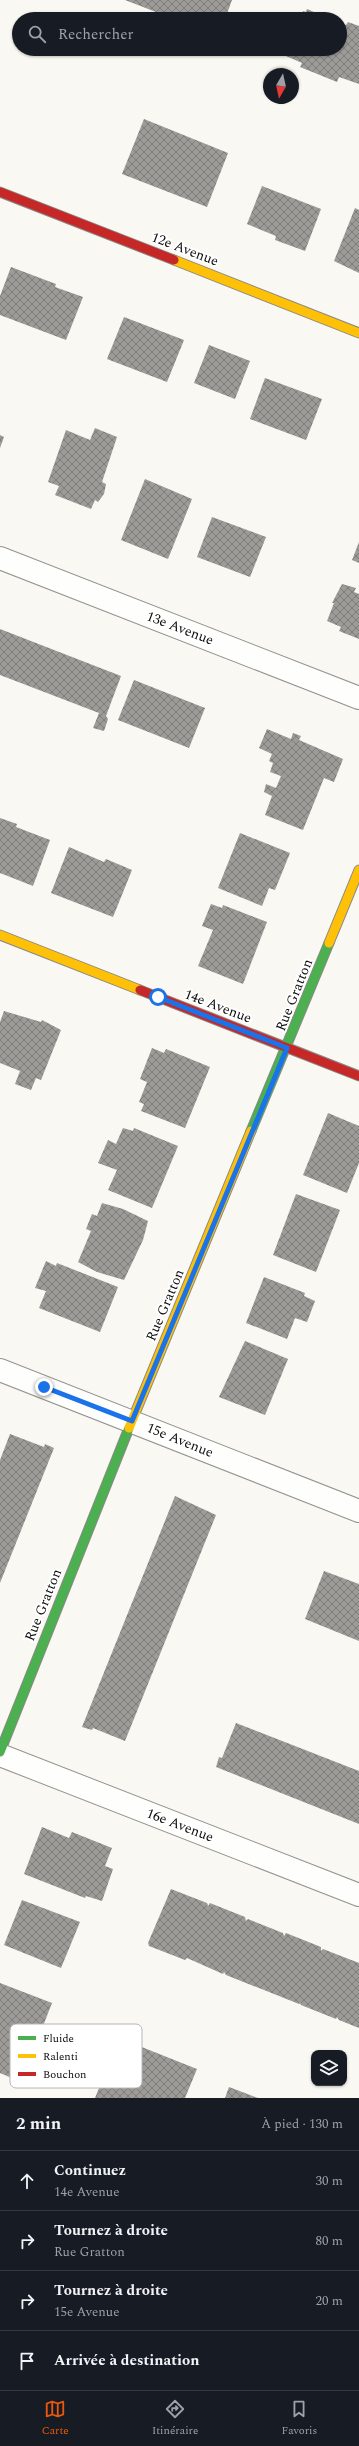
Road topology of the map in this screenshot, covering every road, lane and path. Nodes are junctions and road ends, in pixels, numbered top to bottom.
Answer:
1 (0, 192) edge
2 (359, 333) edge
3 (0, 558) edge
4 (359, 698) edge
5 (359, 870) edge
6 (0, 935) edge
7 (287, 1048) junction
8 (359, 1076) edge
9 (0, 1370) edge
10 (132, 1421) junction
11 (359, 1512) edge
12 (0, 1753) edge
13 (359, 1895) edge

1 - 2 street, 12e Avenue
3 - 4 street, 13e Avenue
5 - 7 street, Rue Gratton
6 - 7 street, 14e Avenue
7 - 8 street, 14e Avenue
7 - 10 street, Rue Gratton
9 - 10 street, 15e Avenue
10 - 11 street, 15e Avenue
10 - 12 street, Rue Gratton
12 - 13 street, 16e Avenue

